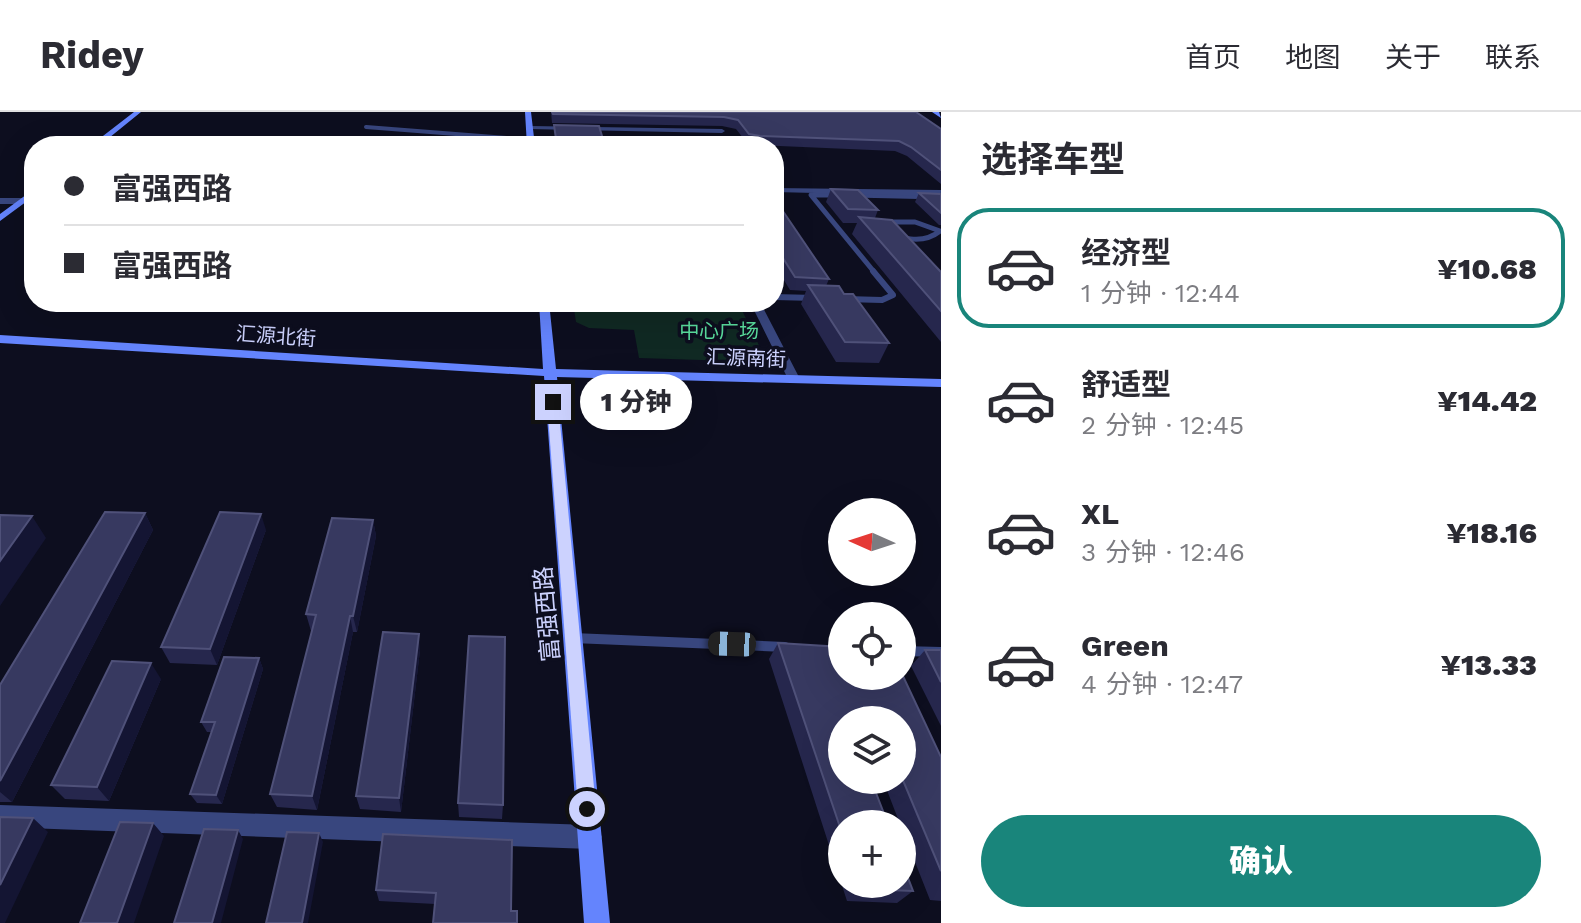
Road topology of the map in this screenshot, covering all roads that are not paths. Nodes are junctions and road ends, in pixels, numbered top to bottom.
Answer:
1 (138, 112) edge
2 (528, 112) edge
3 (935, 112) edge
4 (941, 116) edge
5 (366, 127) dead end
6 (530, 128) junction
7 (722, 131) edge
8 (107, 136) edge
9 (459, 136) edge
10 (531, 136) edge
11 (784, 190) edge
12 (941, 195) edge
13 (24, 200) edge
14 (0, 201) edge
15 (21, 202) junction
16 (24, 202) edge
17 (0, 218) edge
18 (839, 228) junction
19 (853, 228) dead end
20 (867, 229) edge
21 (882, 229) junction
22 (940, 231) edge
23 (784, 297) edge
24 (820, 298) edge
25 (836, 299) edge
26 (545, 312) edge
27 (760, 312) edge
28 (0, 339) edge
29 (550, 373) junction
30 (794, 379) junction
31 (941, 383) edge
32 (573, 638) junction
33 (795, 647) edge
34 (916, 651) edge
35 (941, 652) edge
36 (0, 816) edge
37 (590, 837) junction
38 (597, 923) edge

1 - 8 street
2 - 6 street
3 - 4 street
5 - 9 lane
6 - 7 street
6 - 10 street
11 - 12 street
12 - 18 lane
13 - 15 street
14 - 15 street
15 - 16 street
15 - 17 street
18 - 19 lane
18 - 25 lane
20 - 21 lane
21 - 22 lane
21 - 22 lane
23 - 24 lane
26 - 29 street, 富强西路
27 - 30 street
28 - 29 street, 汇源北街
29 - 30 street, 汇源南街
29 - 32 street, 富强西路
30 - 31 street, 汇源南街
32 - 33 lane
32 - 37 street, 富强西路
34 - 35 lane
36 - 37 street
37 - 38 street, 富强西路

